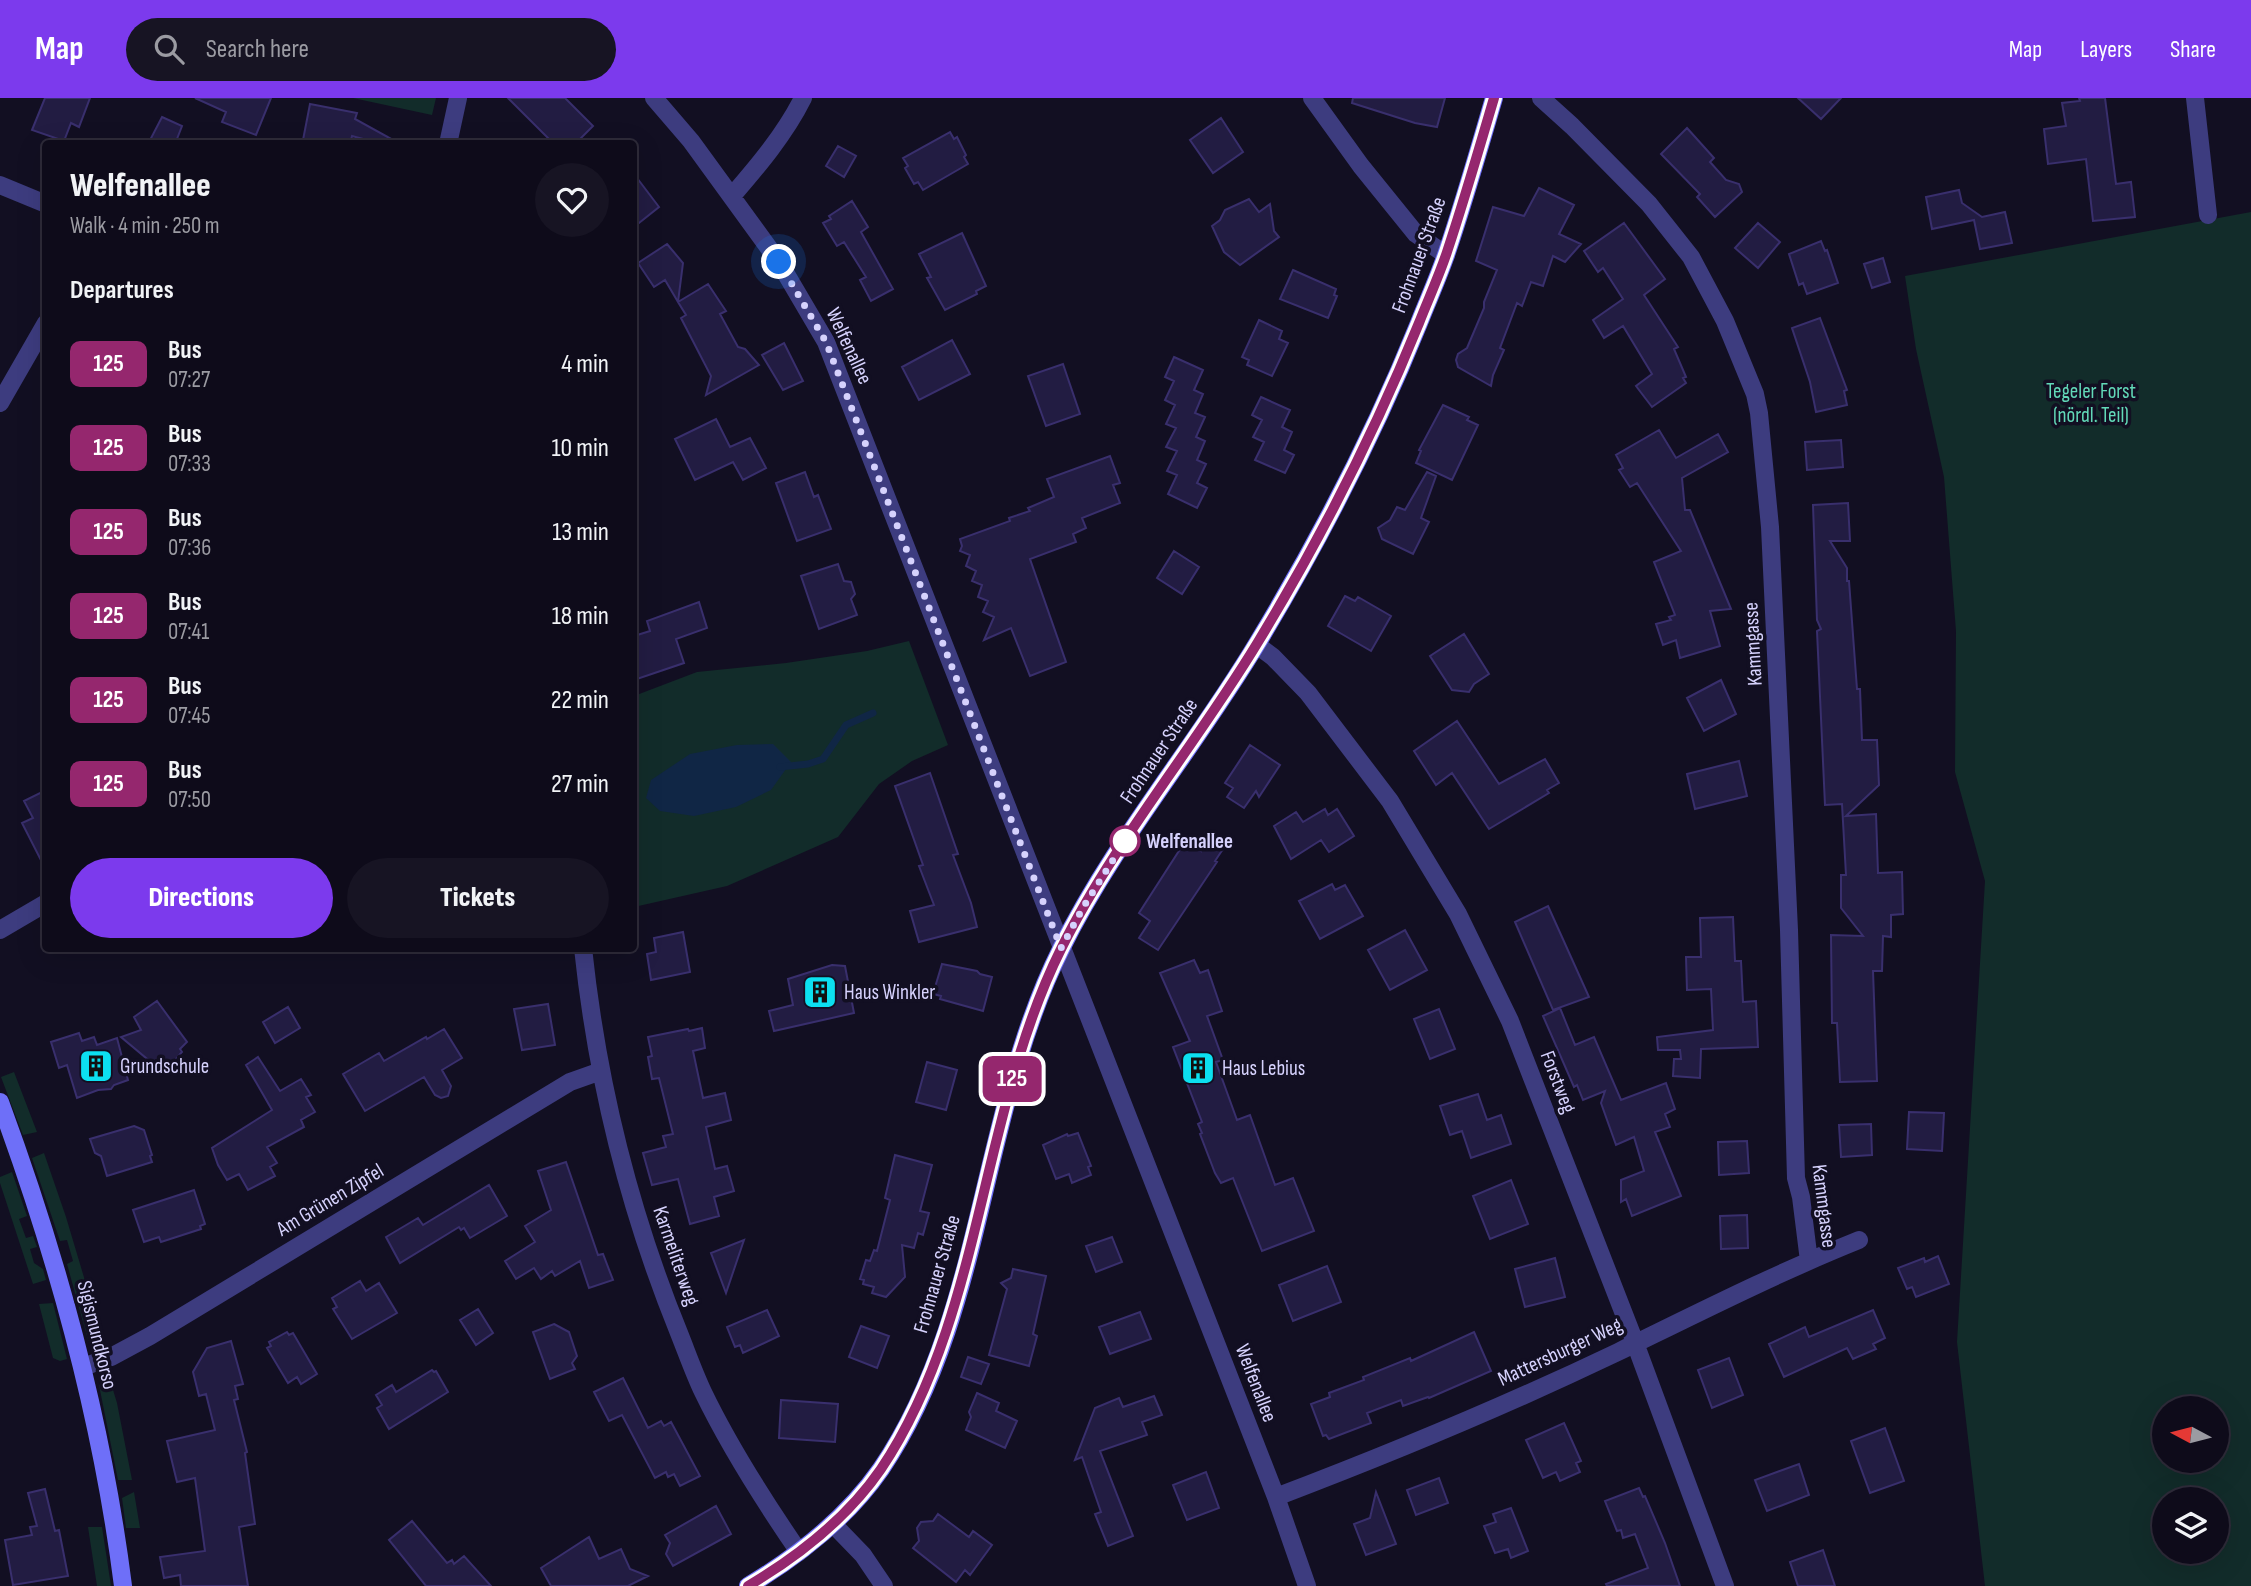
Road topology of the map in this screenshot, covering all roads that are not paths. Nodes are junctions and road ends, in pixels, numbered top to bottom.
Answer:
1 (458, 98) edge
2 (654, 98) edge
3 (803, 98) edge
4 (1312, 98) edge
5 (1494, 98) edge
6 (1541, 98) edge
7 (2195, 98) edge
8 (449, 140) edge
9 (0, 185) edge
10 (732, 196) junction
11 (42, 203) edge
12 (2208, 215) dead end
13 (1446, 255) junction
14 (42, 330) edge
15 (0, 403) edge
16 (1257, 645) junction
17 (42, 905) edge
18 (0, 930) edge
19 (1061, 948) junction
20 (583, 952) edge
21 (601, 1071) junction
22 (0, 1102) edge
23 (1859, 1240) dead end
24 (1809, 1261) junction
25 (1635, 1343) junction
26 (83, 1367) junction
27 (1276, 1497) junction
28 (833, 1524) junction
29 (799, 1552) junction
30 (123, 1586) edge
31 (748, 1586) edge
32 (884, 1586) edge
33 (1307, 1586) edge
34 (1725, 1586) edge

1 - 8 street
2 - 10 street, Welfenallee
3 - 10 street
4 - 13 street
5 - 13 street, Frohnauer Straße
6 - 24 street, Kammgasse
7 - 12 street
9 - 11 street
10 - 19 street, Welfenallee
13 - 16 street, Frohnauer Straße
14 - 15 street
16 - 19 street, Frohnauer Straße
16 - 25 street, Forstweg
17 - 18 street
19 - 27 street, Welfenallee
19 - 28 street, Frohnauer Straße
20 - 21 street, Karmeliterweg
21 - 26 street, Am Grünen Zipfel
21 - 29 street, Karmeliterweg
22 - 26 street, Sigismundkorso
23 - 24 street, Mattersburger Weg
24 - 25 street, Mattersburger Weg
25 - 27 street, Mattersburger Weg
25 - 34 street, Forstweg
26 - 30 street, Sigismundkorso
27 - 33 street, Welfenallee
28 - 29 street, Frohnauer Straße
28 - 32 street
29 - 31 street, Frohnauer Straße

